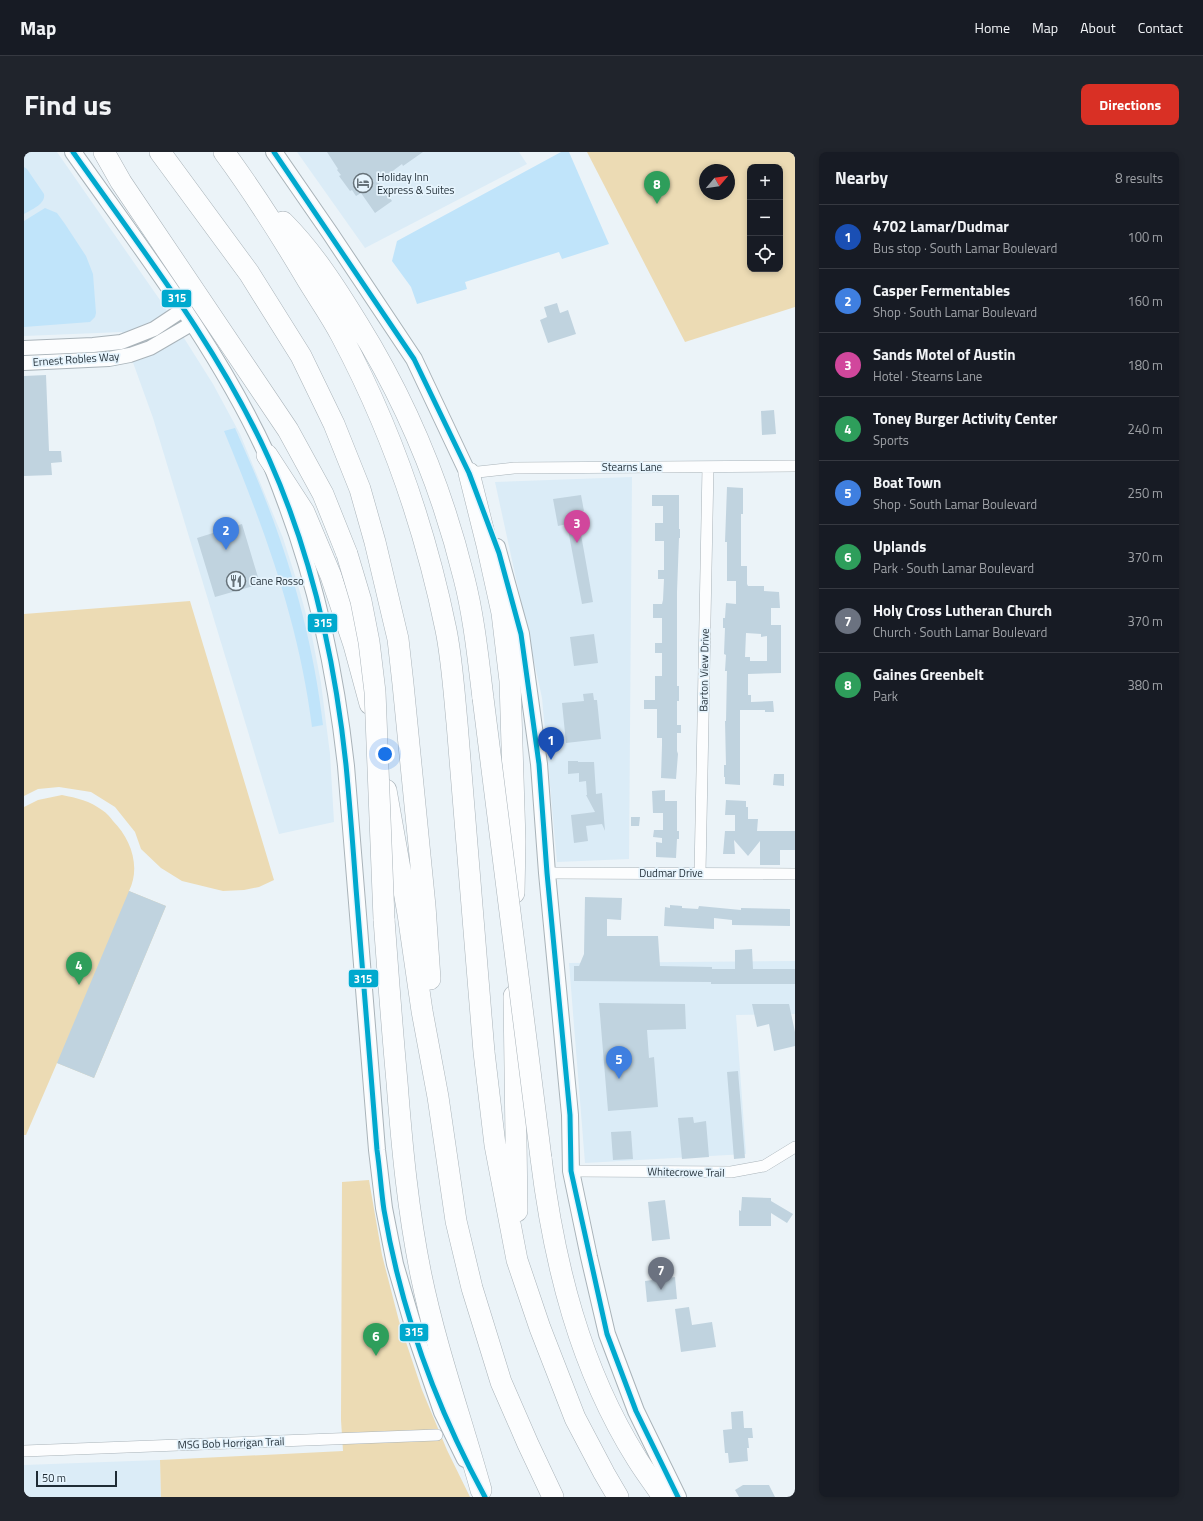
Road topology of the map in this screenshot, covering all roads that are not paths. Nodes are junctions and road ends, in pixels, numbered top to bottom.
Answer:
1 (73, 152) edge
2 (104, 152) edge
3 (160, 152) edge
4 (224, 152) edge
5 (274, 152) edge
6 (247, 184) junction
7 (184, 309) junction
8 (193, 323) junction
9 (24, 348) edge
10 (24, 363) edge
11 (267, 455) junction
12 (795, 466) edge
13 (708, 467) junction
14 (469, 473) junction
15 (547, 873) junction
16 (700, 874) junction
17 (795, 874) edge
18 (438, 1097) junction
19 (795, 1147) edge
20 (572, 1171) junction
21 (517, 1260) junction
22 (437, 1435) dead end
23 (24, 1451) edge
24 (483, 1494) edge
25 (553, 1497) edge
26 (618, 1497) edge
27 (663, 1497) edge
28 (678, 1497) edge

1 - 7 main road
2 - 24 highway, bridge
3 - 18 highway
4 - 6 highway
5 - 14 main road
6 - 21 highway
6 - 27 highway, bridge
7 - 8 main road
7 - 9 street, Ernest Robles Way
8 - 10 street, Ernest Robles Way
8 - 11 main road
11 - 18 highway
11 - 24 main road
12 - 13 street, Stearns Lane
13 - 14 street, Stearns Lane
13 - 16 street, Barton View Drive
14 - 15 main road
14 - 21 highway
15 - 16 street, Dudmar Drive
15 - 20 main road
16 - 17 street, Dudmar Drive
18 - 25 highway
19 - 20 street, Whitecrowe Trail
20 - 28 main road
21 - 26 highway
22 - 23 street, MSG Bob Horrigan Trail

